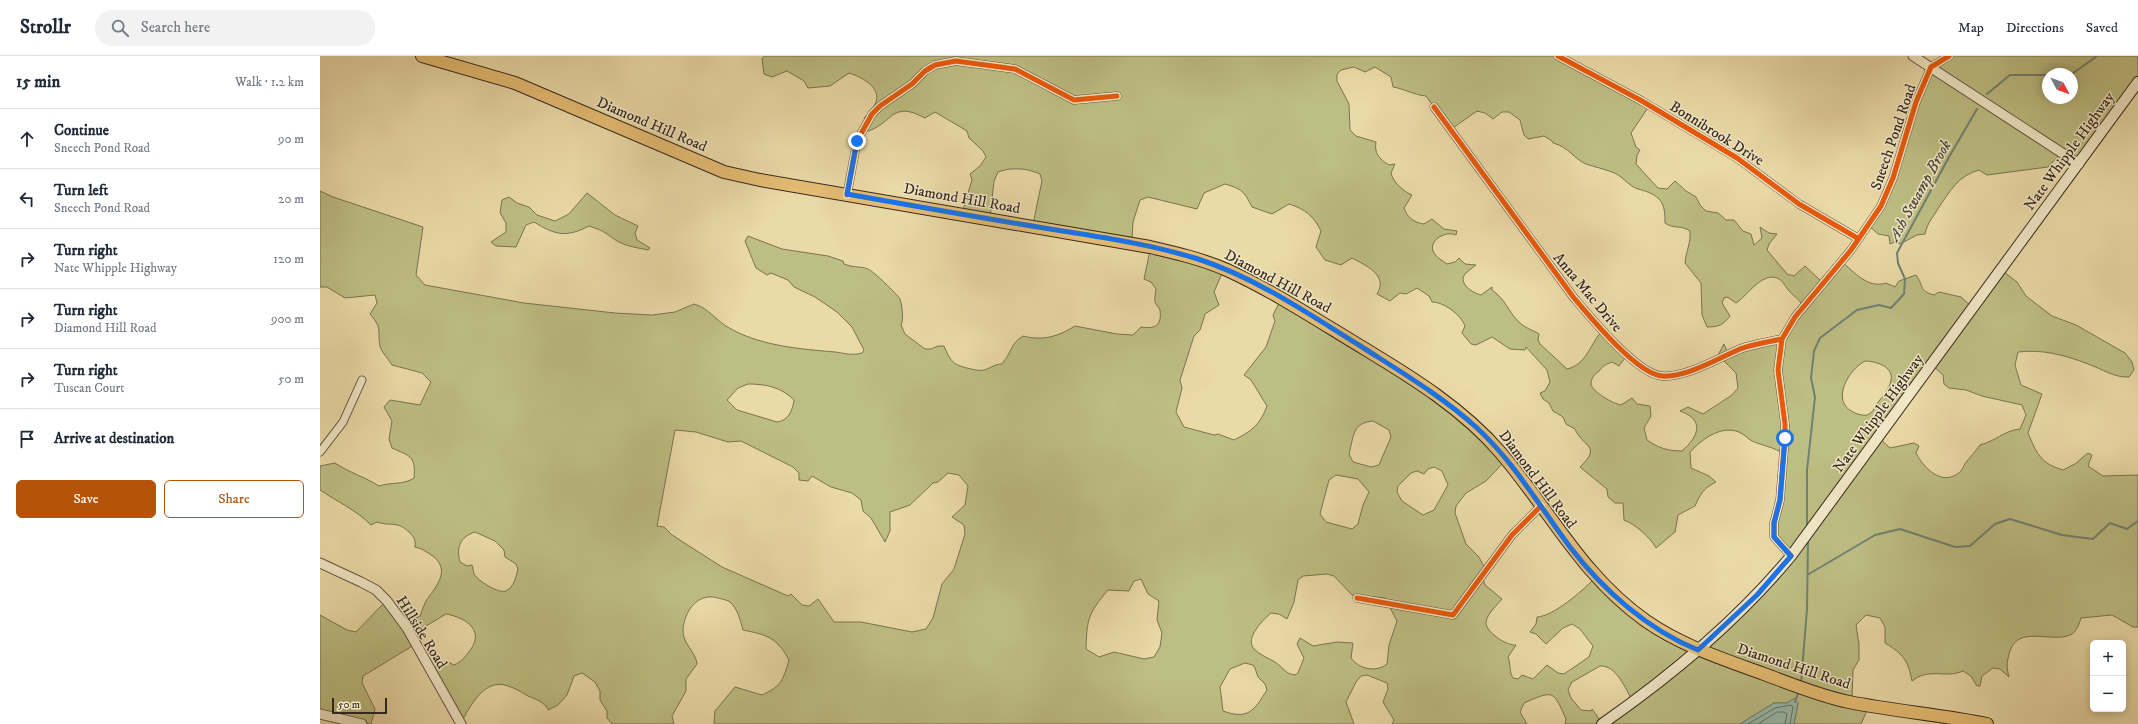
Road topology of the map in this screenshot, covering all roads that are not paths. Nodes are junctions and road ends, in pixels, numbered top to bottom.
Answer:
1 (422, 56) edge
2 (1558, 56) edge
3 (1913, 56) edge
4 (1949, 56) edge
5 (1931, 67) junction
6 (2138, 82) edge
7 (1116, 96) dead end
8 (1434, 108) dead end
9 (2079, 164) junction
10 (847, 194) junction
11 (1859, 239) junction
12 (1782, 339) junction
13 (362, 380) dead end
14 (320, 452) edge
15 (1540, 506) junction
16 (1791, 556) junction
17 (320, 563) edge
18 (1357, 598) dead end
19 (1698, 650) junction
20 (320, 714) edge
21 (362, 724) edge
22 (461, 724) edge
23 (1602, 724) edge
24 (1987, 724) edge

1 - 10 main road, Diamond Hill Road
2 - 11 street, Bonnibrook Drive
3 - 5 street
4 - 5 street
5 - 9 street
5 - 11 street, Sneech Pond Road
6 - 9 main road, Nate Whipple Highway
7 - 10 street
8 - 12 street, Anna Mac Drive
9 - 16 main road, Nate Whipple Highway
10 - 15 main road, Diamond Hill Road
11 - 12 street, Sneech Pond Road
12 - 16 street, Sneech Pond Road
13 - 14 street
15 - 18 street
15 - 19 main road, Diamond Hill Road
16 - 19 main road, Nate Whipple Highway
17 - 22 street, Hillside Road
19 - 23 main road, Nate Whipple Highway
19 - 24 main road, Diamond Hill Road
20 - 21 street

